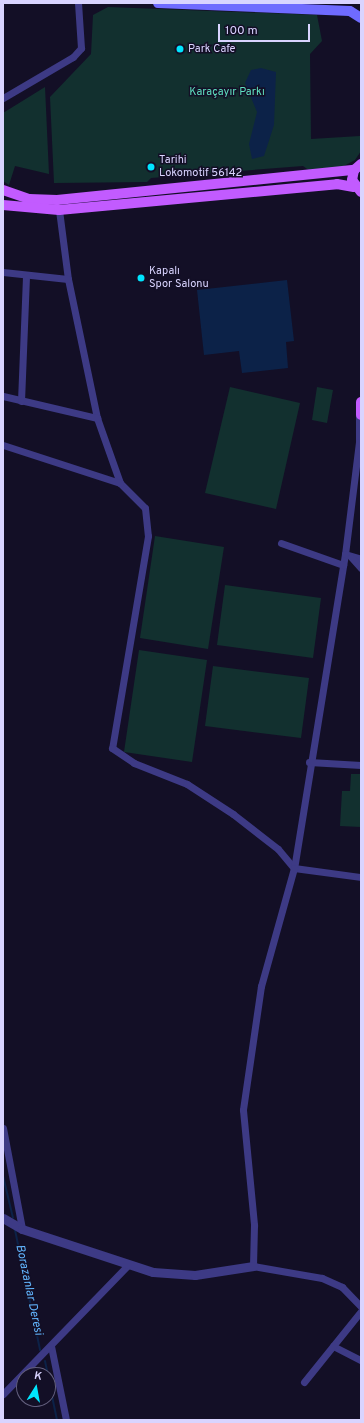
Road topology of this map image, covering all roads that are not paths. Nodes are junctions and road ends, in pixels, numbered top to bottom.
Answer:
1 (78, 3) edge
2 (158, 3) edge
3 (351, 7) edge
4 (361, 18) edge
5 (3, 98) edge
6 (359, 165) edge
7 (3, 190) edge
8 (359, 192) edge
9 (3, 204) edge
10 (59, 210) junction
11 (3, 272) edge
12 (26, 276) junction
13 (68, 278) junction
14 (3, 396) edge
15 (21, 401) junction
16 (360, 409) edge
17 (98, 418) junction
18 (360, 439) edge
19 (3, 445) edge
20 (120, 483) junction
21 (281, 543) dead end
22 (348, 555) junction
23 (361, 559) edge
24 (343, 565) junction
25 (361, 568) edge
26 (309, 762) junction
27 (361, 765) edge
28 (294, 868) junction
29 (361, 877) edge
30 (3, 1128) edge
31 (3, 1218) edge
32 (22, 1229) junction
33 (129, 1264) junction
34 (253, 1266) junction
35 (361, 1307) edge
36 (361, 1310) edge
37 (52, 1346) junction
38 (333, 1346) junction
39 (361, 1360) edge
40 (304, 1382) dead end
41 (3, 1394) edge
42 (66, 1420) edge

1 - 5 street
2 - 3 main road
3 - 4 main road
6 - 7 main road
6 - 8 main road
8 - 10 main road
9 - 10 main road
10 - 13 street
11 - 12 street
12 - 13 street
12 - 15 street
13 - 17 street
14 - 15 street
15 - 17 street
16 - 18 street
17 - 20 street
18 - 22 street
19 - 20 street
20 - 28 street
21 - 24 street
22 - 23 street
22 - 24 street
22 - 25 street
24 - 26 street
26 - 27 street
26 - 28 street
28 - 29 street
28 - 34 street
30 - 32 street
31 - 32 street
32 - 33 street
33 - 34 street
33 - 37 street
34 - 35 street
36 - 38 street
37 - 41 street
37 - 42 street
38 - 39 street
38 - 40 street

